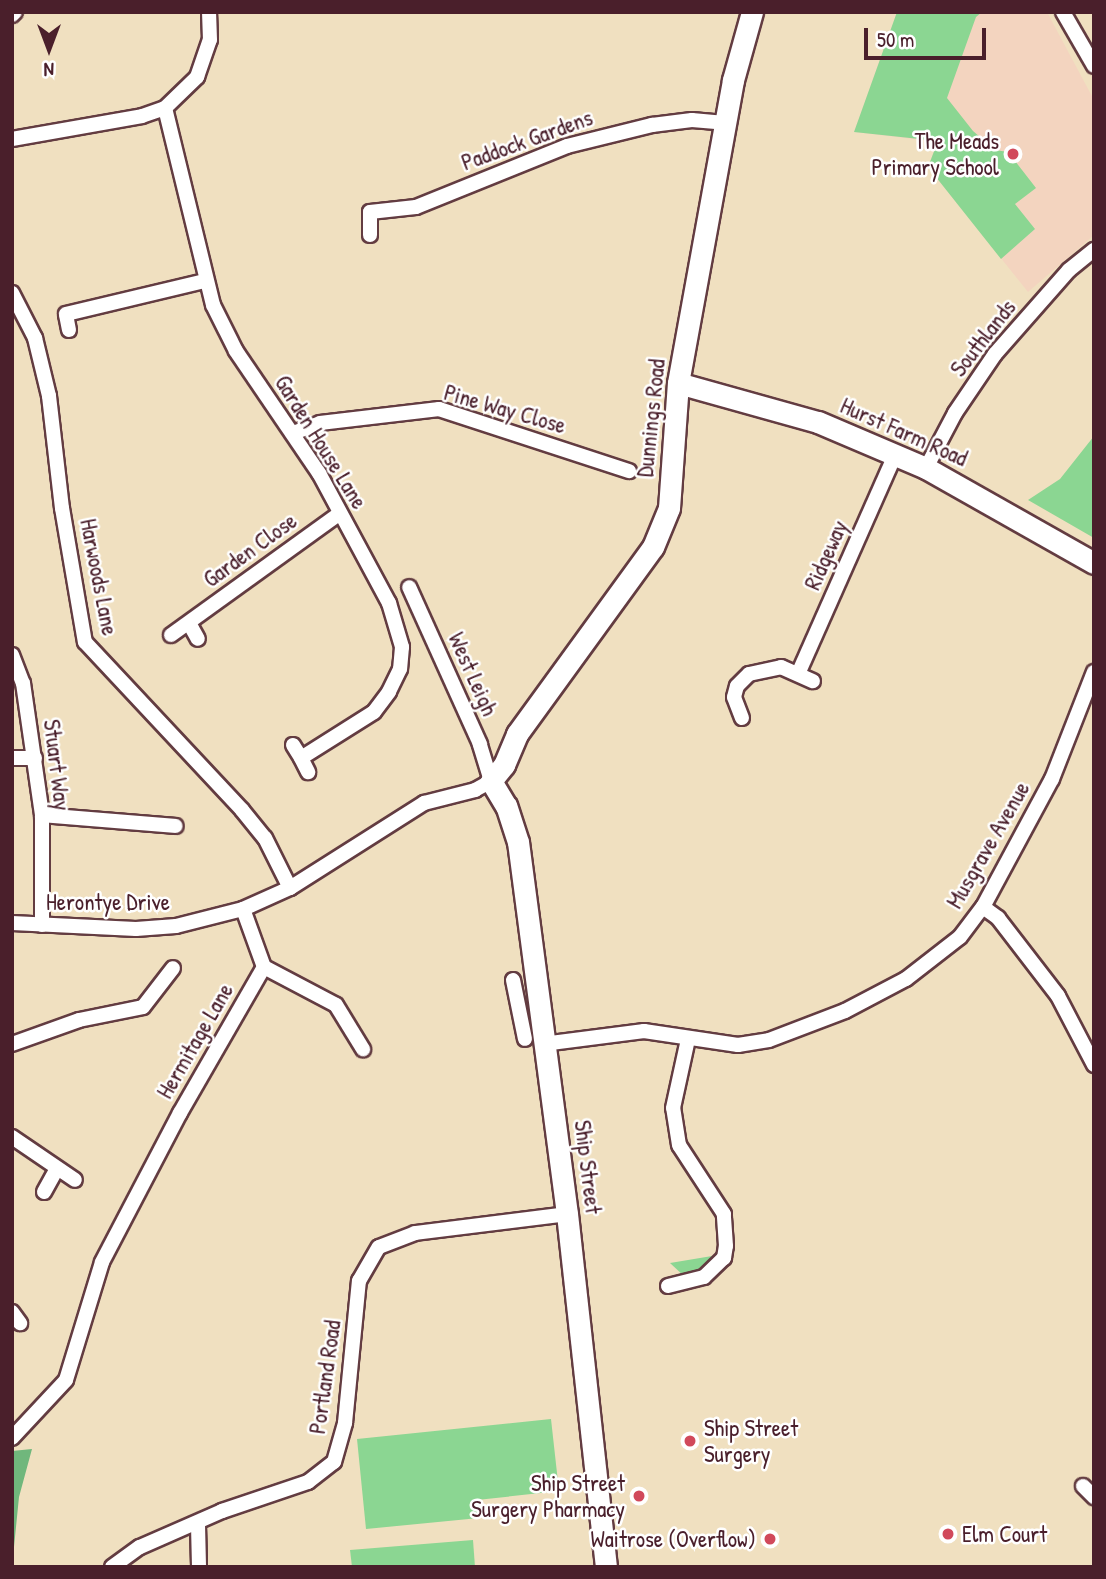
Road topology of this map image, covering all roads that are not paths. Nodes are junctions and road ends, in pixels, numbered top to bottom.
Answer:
1 (209, 12) edge
2 (752, 12) edge
3 (1063, 12) edge
4 (1094, 66) edge
5 (165, 108) junction
6 (725, 123) junction
7 (12, 139) edge
8 (370, 235) dead end
9 (1094, 250) edge
10 (205, 281) junction
11 (12, 293) edge
12 (69, 330) dead end
13 (678, 383) junction
14 (293, 433) junction
15 (895, 455) junction
16 (625, 465) dead end
17 (926, 468) junction
18 (340, 514) junction
19 (1094, 563) edge
20 (409, 587) dead end
21 (189, 623) junction
22 (171, 635) dead end
23 (198, 639) dead end
24 (12, 654) edge
25 (1094, 672) edge
26 (798, 674) junction
27 (813, 681) dead end
28 (742, 718) dead end
29 (12, 758) edge
30 (35, 758) junction
31 (308, 772) dead end
32 (491, 780) junction
33 (42, 815) junction
34 (176, 826) dead end
35 (290, 888) junction
36 (984, 907) junction
37 (243, 909) junction
38 (12, 923) edge
39 (42, 925) junction
40 (264, 967) junction
41 (173, 968) dead end
42 (513, 980) dead end
43 (529, 1008) junction
44 (688, 1039) junction
45 (534, 1042) junction
46 (12, 1044) edge
47 (363, 1049) dead end
48 (1094, 1065) edge
49 (12, 1137) edge
50 (57, 1169) junction
51 (75, 1180) dead end
52 (44, 1192) dead end
53 (567, 1214) junction
54 (668, 1286) dead end
55 (12, 1438) edge
56 (198, 1525) junction
57 (112, 1567) edge
58 (199, 1567) edge
59 (606, 1567) edge

1 - 5 street
2 - 6 street, Dunnings Road
3 - 4 street
5 - 7 street
5 - 10 street, Garden House Lane
6 - 8 street, Paddock Gardens
6 - 13 street, Dunnings Road
9 - 17 street, Southlands
10 - 12 street
10 - 14 street, Garden House Lane
11 - 35 street, Harwoods Lane
13 - 15 street, Hurst Farm Road
13 - 32 street, Dunnings Road
14 - 16 street, Pine Way Close
14 - 18 street, Garden House Lane
15 - 17 street, Hurst Farm Road
15 - 26 street, Ridgeway
17 - 19 street, Hurst Farm Road
18 - 21 street, Garden Close
18 - 31 street, Garden House Lane
20 - 32 street, West Leigh
21 - 22 street, Garden Close
21 - 23 street
24 - 30 street, Stuart Way
25 - 36 street, Musgrave Avenue
26 - 27 street
26 - 28 street
29 - 30 street
30 - 33 street, Stuart Way
32 - 35 street
32 - 43 street, Ship Street
33 - 34 street
33 - 39 street, Stuart Way
35 - 37 street
36 - 44 street, Musgrave Avenue
36 - 48 street
37 - 39 street, Herontye Drive
37 - 40 street
38 - 39 street, Herontye Drive
40 - 47 street
40 - 55 street, Hermitage Lane
41 - 46 street
42 - 43 street
43 - 45 street, Ship Street
44 - 45 street, Musgrave Avenue
44 - 54 street
45 - 53 street, Ship Street
49 - 50 street
50 - 51 street
50 - 52 street
53 - 56 street, Portland Road
53 - 59 street, Ship Street
56 - 57 street, Portland Road
56 - 58 street

